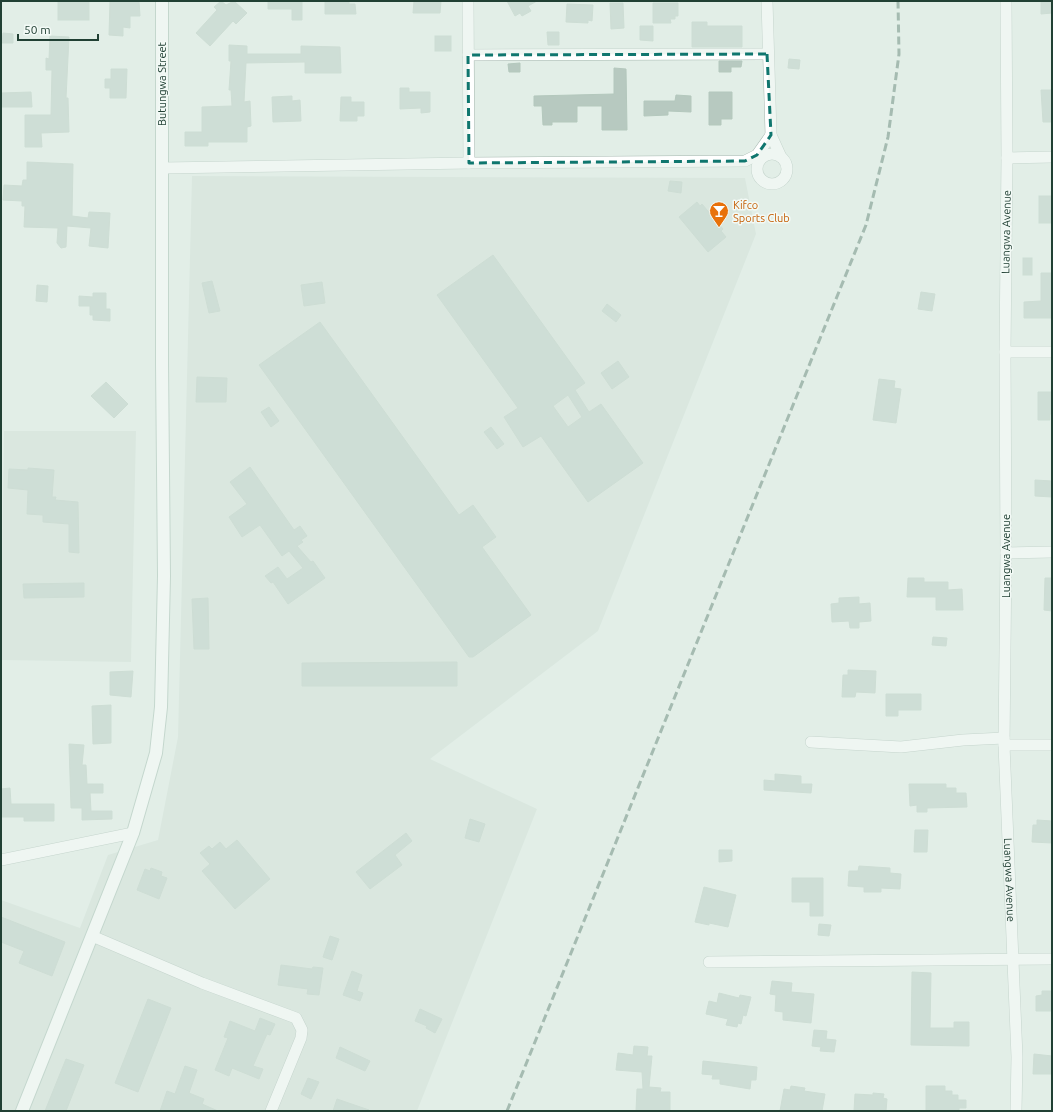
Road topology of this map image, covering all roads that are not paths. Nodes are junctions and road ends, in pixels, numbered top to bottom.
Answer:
1 (162, 1) edge
2 (468, 1) edge
3 (767, 1) edge
4 (1006, 1) edge
5 (767, 54) junction
6 (468, 55) junction
7 (771, 134) junction
8 (764, 146) junction
9 (781, 157) junction
10 (1052, 157) edge
11 (1007, 158) junction
12 (745, 161) junction
13 (469, 163) junction
14 (163, 168) junction
15 (758, 168) junction
16 (1005, 352) junction
17 (1052, 352) edge
18 (1052, 552) edge
19 (1006, 553) junction
20 (811, 742) dead end
21 (1004, 742) junction
22 (1052, 744) edge
23 (133, 833) junction
24 (1, 860) edge
25 (92, 936) junction
26 (1013, 959) junction
27 (1052, 959) edge
28 (709, 962) dead end
29 (22, 1111) edge
30 (271, 1111) edge
31 (1016, 1111) edge

1 - 14 main road, Butungwa Street
2 - 6 street
3 - 5 street
4 - 11 street, Luangwa Avenue
5 - 6 street
5 - 7 street
6 - 13 street
7 - 8 street
7 - 9 street
8 - 12 street
8 - 15 street
9 - 15 street
9 - 15 street
10 - 11 street
11 - 16 street, Luangwa Avenue
12 - 13 street
12 - 15 street
13 - 14 street
14 - 23 main road, Butungwa Street
16 - 17 street
16 - 19 street, Luangwa Avenue
18 - 19 street
19 - 21 street, Luangwa Avenue
20 - 21 street
21 - 22 street
21 - 26 street, Luangwa Avenue
23 - 24 street
23 - 25 main road, Butungwa Street
25 - 29 main road, Butungwa Street
25 - 30 street
26 - 27 street
26 - 28 street
26 - 31 street, Luangwa Avenue

